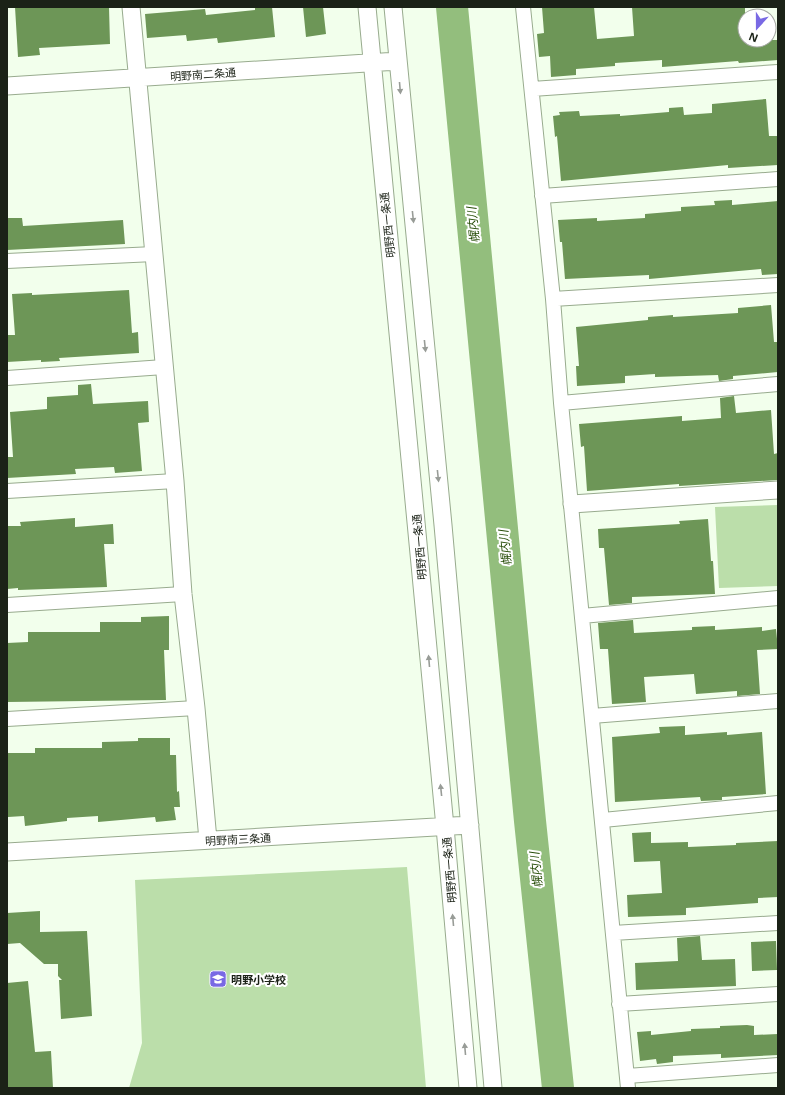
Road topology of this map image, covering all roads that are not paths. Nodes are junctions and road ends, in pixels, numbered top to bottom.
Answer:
1 (131, 7) edge
2 (367, 7) edge
3 (393, 7) edge
4 (523, 7) edge
5 (398, 61) junction
6 (372, 62) junction
7 (778, 72) edge
8 (138, 78) junction
9 (7, 86) edge
10 (532, 89) junction
11 (778, 179) edge
12 (542, 196) junction
13 (154, 254) junction
14 (7, 261) edge
15 (778, 285) edge
16 (553, 299) junction
17 (164, 367) junction
18 (7, 378) edge
19 (778, 384) edge
20 (561, 403) junction
21 (175, 481) junction
22 (778, 490) edge
23 (7, 491) edge
24 (572, 504) junction
25 (183, 594) junction
26 (778, 598) edge
27 (7, 605) edge
28 (582, 616) junction
29 (778, 701) edge
30 (196, 708) junction
31 (592, 716) junction
32 (7, 719) edge
33 (778, 803) edge
34 (603, 820) junction
35 (470, 825) junction
36 (445, 826) junction
37 (208, 840) junction
38 (7, 852) edge
39 (778, 923) edge
40 (612, 934) junction
41 (778, 994) edge
42 (619, 1004) junction
43 (778, 1065) edge
44 (627, 1082) edge
45 (468, 1088) edge
46 (493, 1088) edge

1 - 8 street
2 - 6 street, 明野西一条通
3 - 5 street
4 - 10 street
5 - 6 street, 明野南二条通
5 -> 35 street
6 - 8 street, 明野南二条通
36 -> 6 street, 明野西一条通
7 - 10 street
8 - 9 street, 明野南二条通
8 - 13 street
10 - 12 street
11 - 12 street
12 - 16 street
13 - 14 street
13 - 17 street
15 - 16 street
16 - 20 street
17 - 18 street
17 - 21 street
19 - 20 street
20 - 24 street
21 - 23 street
21 - 25 street
22 - 24 street
24 - 28 street
25 - 27 street
25 - 30 street
26 - 28 street
28 - 31 street
29 - 31 street
30 - 32 street
30 - 37 street
31 - 34 street
33 - 34 street
34 - 40 street
35 - 36 street, 明野南三条通
35 - 46 street
36 - 37 street, 明野南三条通
45 -> 36 street, 明野西一条通
37 - 38 street, 明野南三条通
39 - 40 street
40 - 42 street
41 - 42 street
42 - 44 street
43 - 44 street

